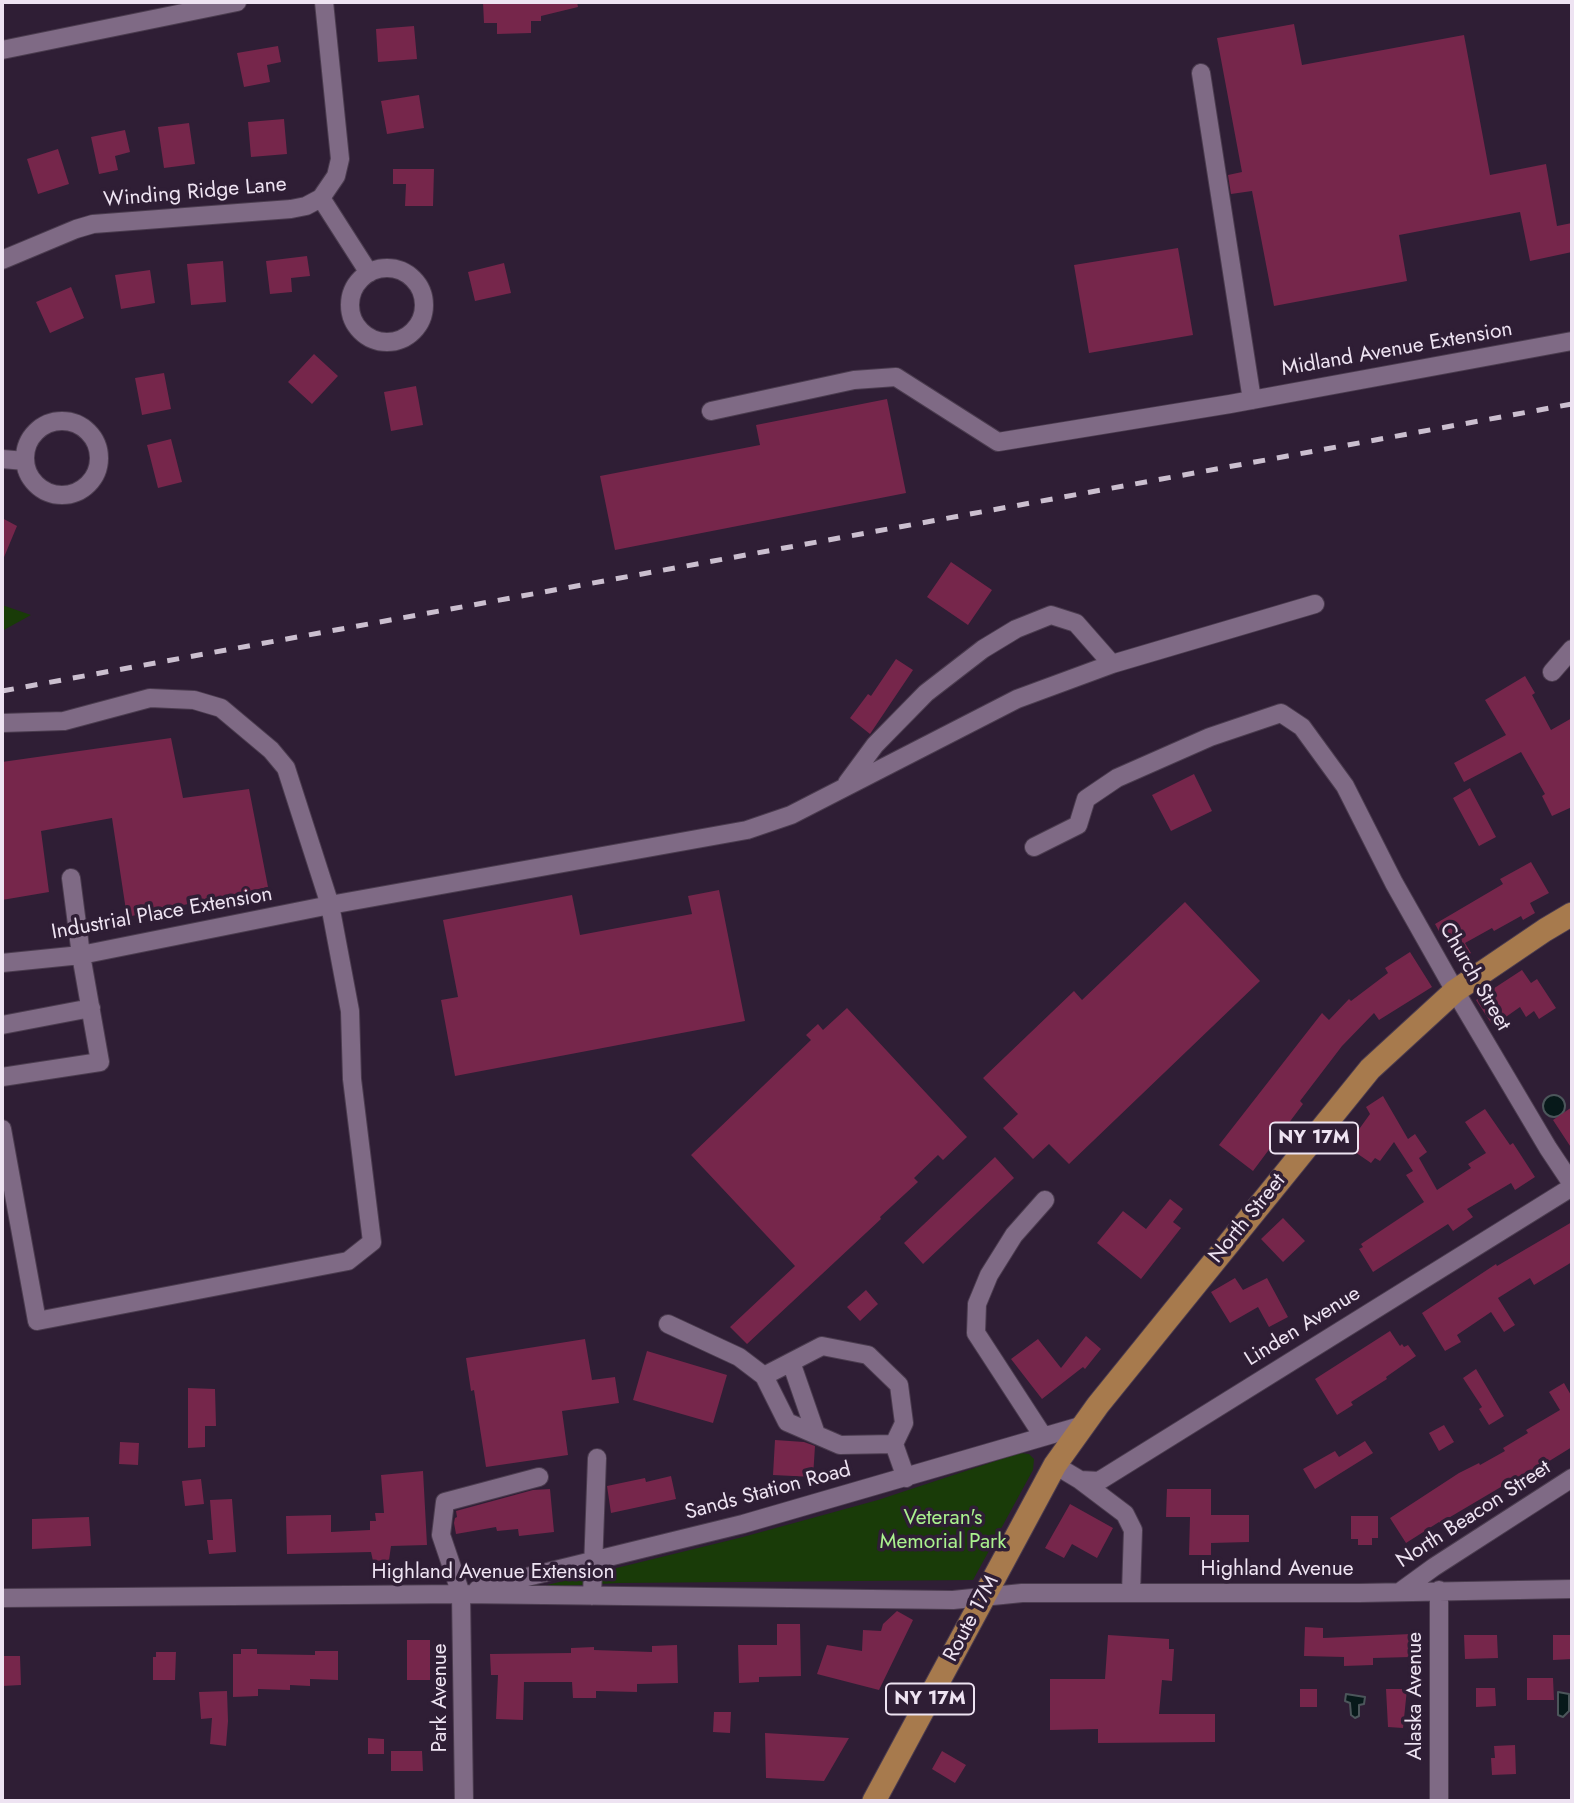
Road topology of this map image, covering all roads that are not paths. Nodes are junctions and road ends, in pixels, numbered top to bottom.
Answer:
1 (237, 2) edge
2 (324, 2) edge
3 (2, 50) edge
4 (1201, 73) dead end
5 (320, 198) junction
6 (2, 260) edge
7 (369, 272) junction
8 (1572, 341) edge
9 (1252, 400) junction
10 (711, 411) dead end
11 (2, 458) edge
12 (25, 461) junction
13 (1315, 604) dead end
14 (1572, 649) edge
15 (1112, 664) junction
16 (1552, 672) dead end
17 (2, 723) edge
18 (844, 788) junction
19 (1034, 847) dead end
20 (71, 878) dead end
21 (330, 905) junction
22 (1572, 914) edge
23 (81, 955) junction
24 (2, 963) edge
25 (1455, 991) junction
26 (91, 1008) junction
27 (2, 1025) edge
28 (2, 1077) edge
29 (2, 1129) edge
30 (1572, 1186) edge
31 (1045, 1200) dead end
32 (668, 1324) dead end
33 (791, 1362) junction
34 (764, 1376) junction
35 (1098, 1405) joint
36 (1084, 1425) junction
37 (816, 1434) junction
38 (1044, 1436) junction
39 (894, 1444) junction
40 (597, 1458) dead end
41 (1055, 1465) junction
42 (539, 1477) dead end
43 (906, 1478) junction
44 (1572, 1478) edge
45 (1080, 1480) junction
46 (594, 1560) junction
47 (1572, 1589) edge
48 (1440, 1590) junction
49 (1401, 1591) junction
50 (1131, 1593) junction
51 (461, 1594) junction
52 (592, 1596) junction
53 (983, 1596) junction
54 (2, 1598) edge
55 (464, 1801) edge
56 (874, 1801) edge
57 (1439, 1801) edge

1 - 3 street
2 - 5 street
4 - 9 street
5 - 6 street, Winding Ridge Lane
5 - 7 street
7 - 7 street
8 - 9 street, Midland Avenue Extension
9 - 10 street, Midland Avenue Extension
11 - 12 street
12 - 12 street
13 - 15 street, Industrial Place Extension
14 - 16 street
15 - 18 street, Industrial Place Extension
15 - 18 street
17 - 21 street
18 - 21 street, Industrial Place Extension
19 - 25 street, Church Street
20 - 23 street
21 - 23 street, Industrial Place Extension
21 - 29 street
22 - 25 main road, North Street / NY 17M
23 - 24 street, Industrial Place Extension
23 - 26 street
25 - 30 street, Church Street
25 - 35 main road, North Street / NY 17M
26 - 27 street
26 - 28 street
30 - 45 street, Linden Avenue
31 - 38 street
32 - 34 street
33 - 34 street
33 - 37 street
33 - 39 street
34 - 37 street
35 - 36 main road, Route 17M / NY 17M
36 - 38 street, Sands Station Road
36 - 41 main road, Route 17M / NY 17M
37 - 39 street
38 - 43 street, Sands Station Road
39 - 43 street
40 - 46 street
41 - 45 street
41 - 53 main road, Route 17M / NY 17M
42 - 51 street, Park Avenue
43 - 46 street, Sands Station Road
44 - 49 street, North Beacon Street
45 - 50 street
46 - 51 street, Sands Station Road
46 - 52 street
47 - 48 street, Highland Avenue
48 - 49 street, Highland Avenue
48 - 57 street, Alaska Avenue
49 - 50 street, Highland Avenue
50 - 53 street, Highland Avenue
51 - 52 street, Highland Avenue Extension
51 - 54 street, Highland Avenue Extension
51 - 55 street, Park Avenue
52 - 53 street, Highland Avenue Extension
53 - 56 main road, Route 17M / NY 17M

